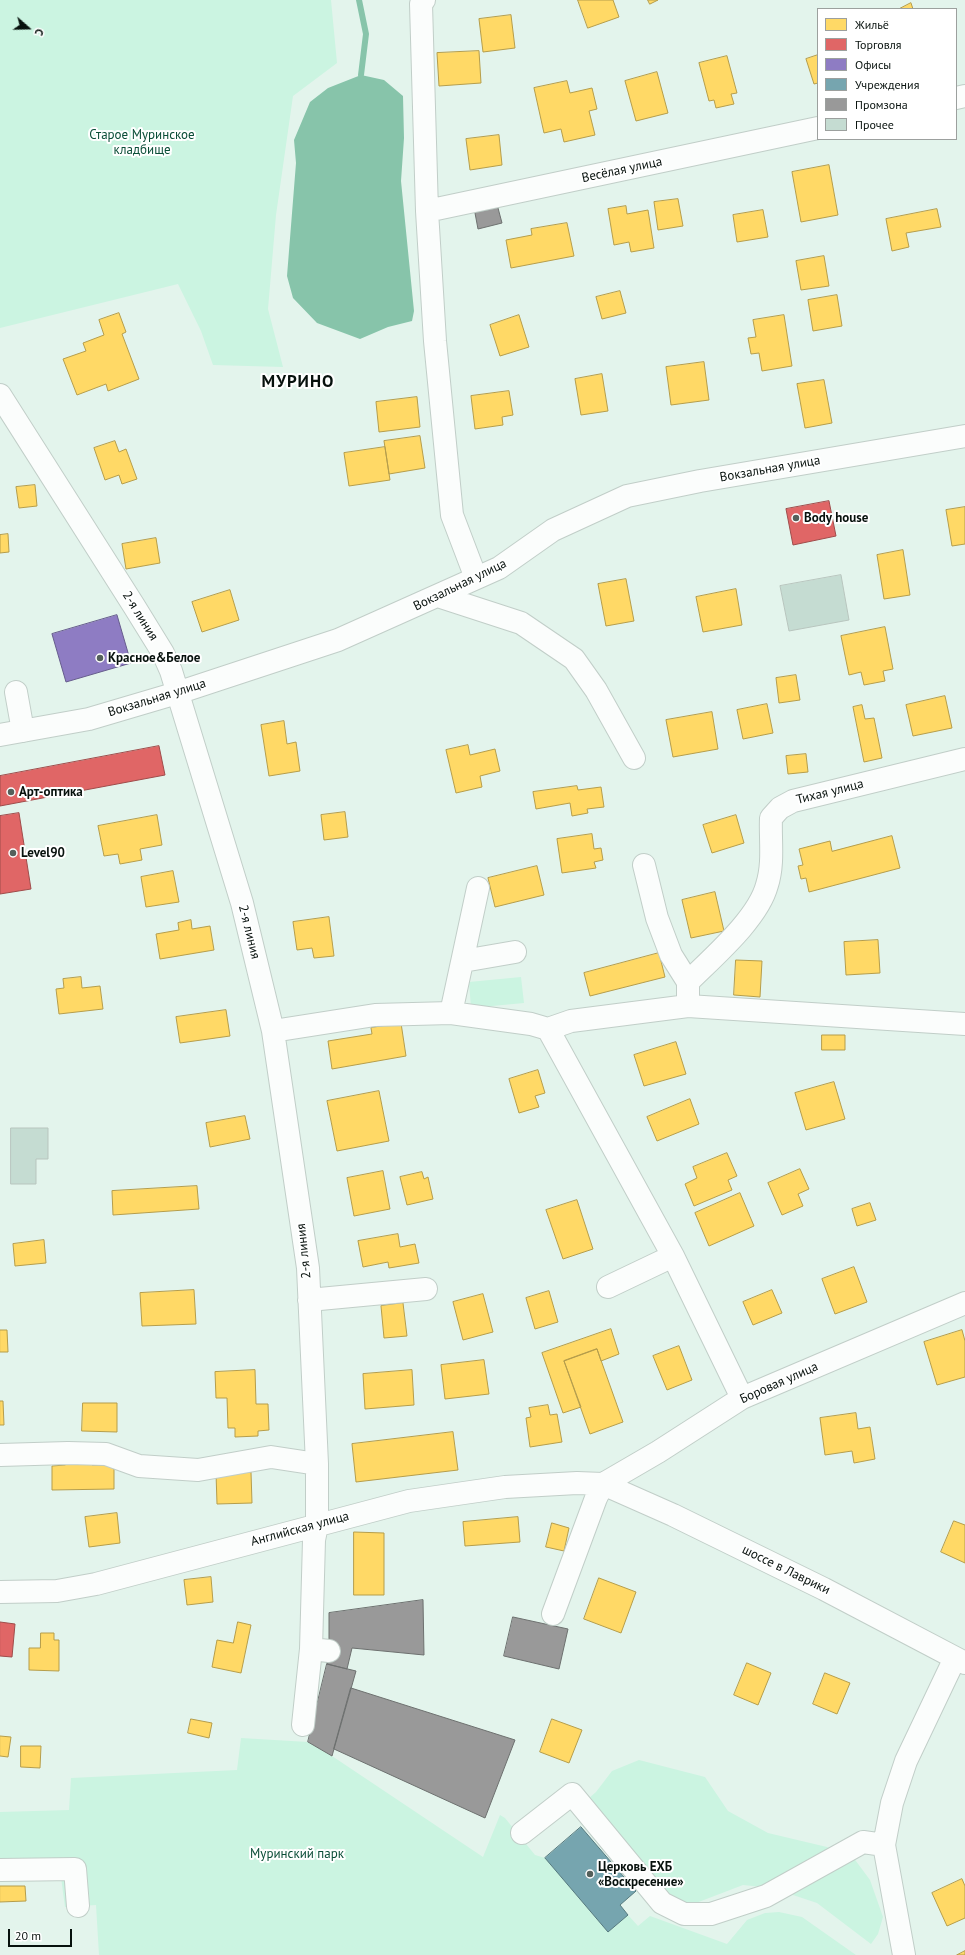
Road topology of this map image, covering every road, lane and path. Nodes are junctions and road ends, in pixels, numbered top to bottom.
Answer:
1 (424, 0) edge
2 (817, 128) edge
3 (427, 211) junction
4 (0, 394) edge
5 (965, 436) edge
6 (476, 578) junction
7 (438, 596) junction
8 (16, 692) dead end
9 (177, 692) junction
10 (22, 731) junction
11 (0, 735) edge
12 (634, 758) dead end
13 (965, 759) edge
14 (644, 865) dead end
15 (478, 888) dead end
16 (516, 952) dead end
17 (463, 960) junction
18 (688, 982) junction
19 (688, 1006) junction
20 (451, 1013) junction
21 (965, 1024) edge
22 (548, 1029) junction
23 (273, 1031) junction
24 (673, 1256) junction
25 (608, 1287) dead end
26 (426, 1289) dead end
27 (309, 1300) junction
28 (965, 1303) edge
29 (742, 1398) junction
30 (0, 1455) edge
31 (317, 1464) junction
32 (603, 1484) junction
33 (317, 1525) junction
34 (0, 1592) edge
35 (553, 1614) dead end
36 (960, 1661) edge
37 (303, 1725) dead end
38 (522, 1833) dead end
39 (884, 1845) junction
40 (0, 1870) edge
41 (78, 1906) dead end
42 (904, 1955) edge

1 - 3 street
2 - 3 street, Весёлая улица
3 - 6 street
4 - 9 street, 2-я линия
5 - 6 street, Вокзальная улица
6 - 7 street, Вокзальная улица
7 - 9 street, Вокзальная улица
7 - 12 street
8 - 10 street
9 - 10 street, Вокзальная улица
9 - 23 street, 2-я линия
10 - 11 street, Вокзальная улица
13 - 18 street, Тихая улица
14 - 18 street
15 - 17 street
16 - 17 street
17 - 20 street
18 - 19 street
19 - 21 street
19 - 22 street
20 - 22 street
20 - 23 street
22 - 24 street
23 - 27 street, 2-я линия
24 - 25 street
24 - 29 street
26 - 27 street
27 - 31 street, 2-я линия
28 - 29 street, Боровая улица
29 - 32 street, Боровая улица
30 - 31 street
31 - 33 street, 2-я линия
32 - 33 street, Английская улица
32 - 35 street
32 - 36 street, шоссе в Лаврики
33 - 34 street, Английская улица
33 - 37 street, 2-я линия
36 - 39 street
38 - 39 street
39 - 42 street
40 - 41 street

